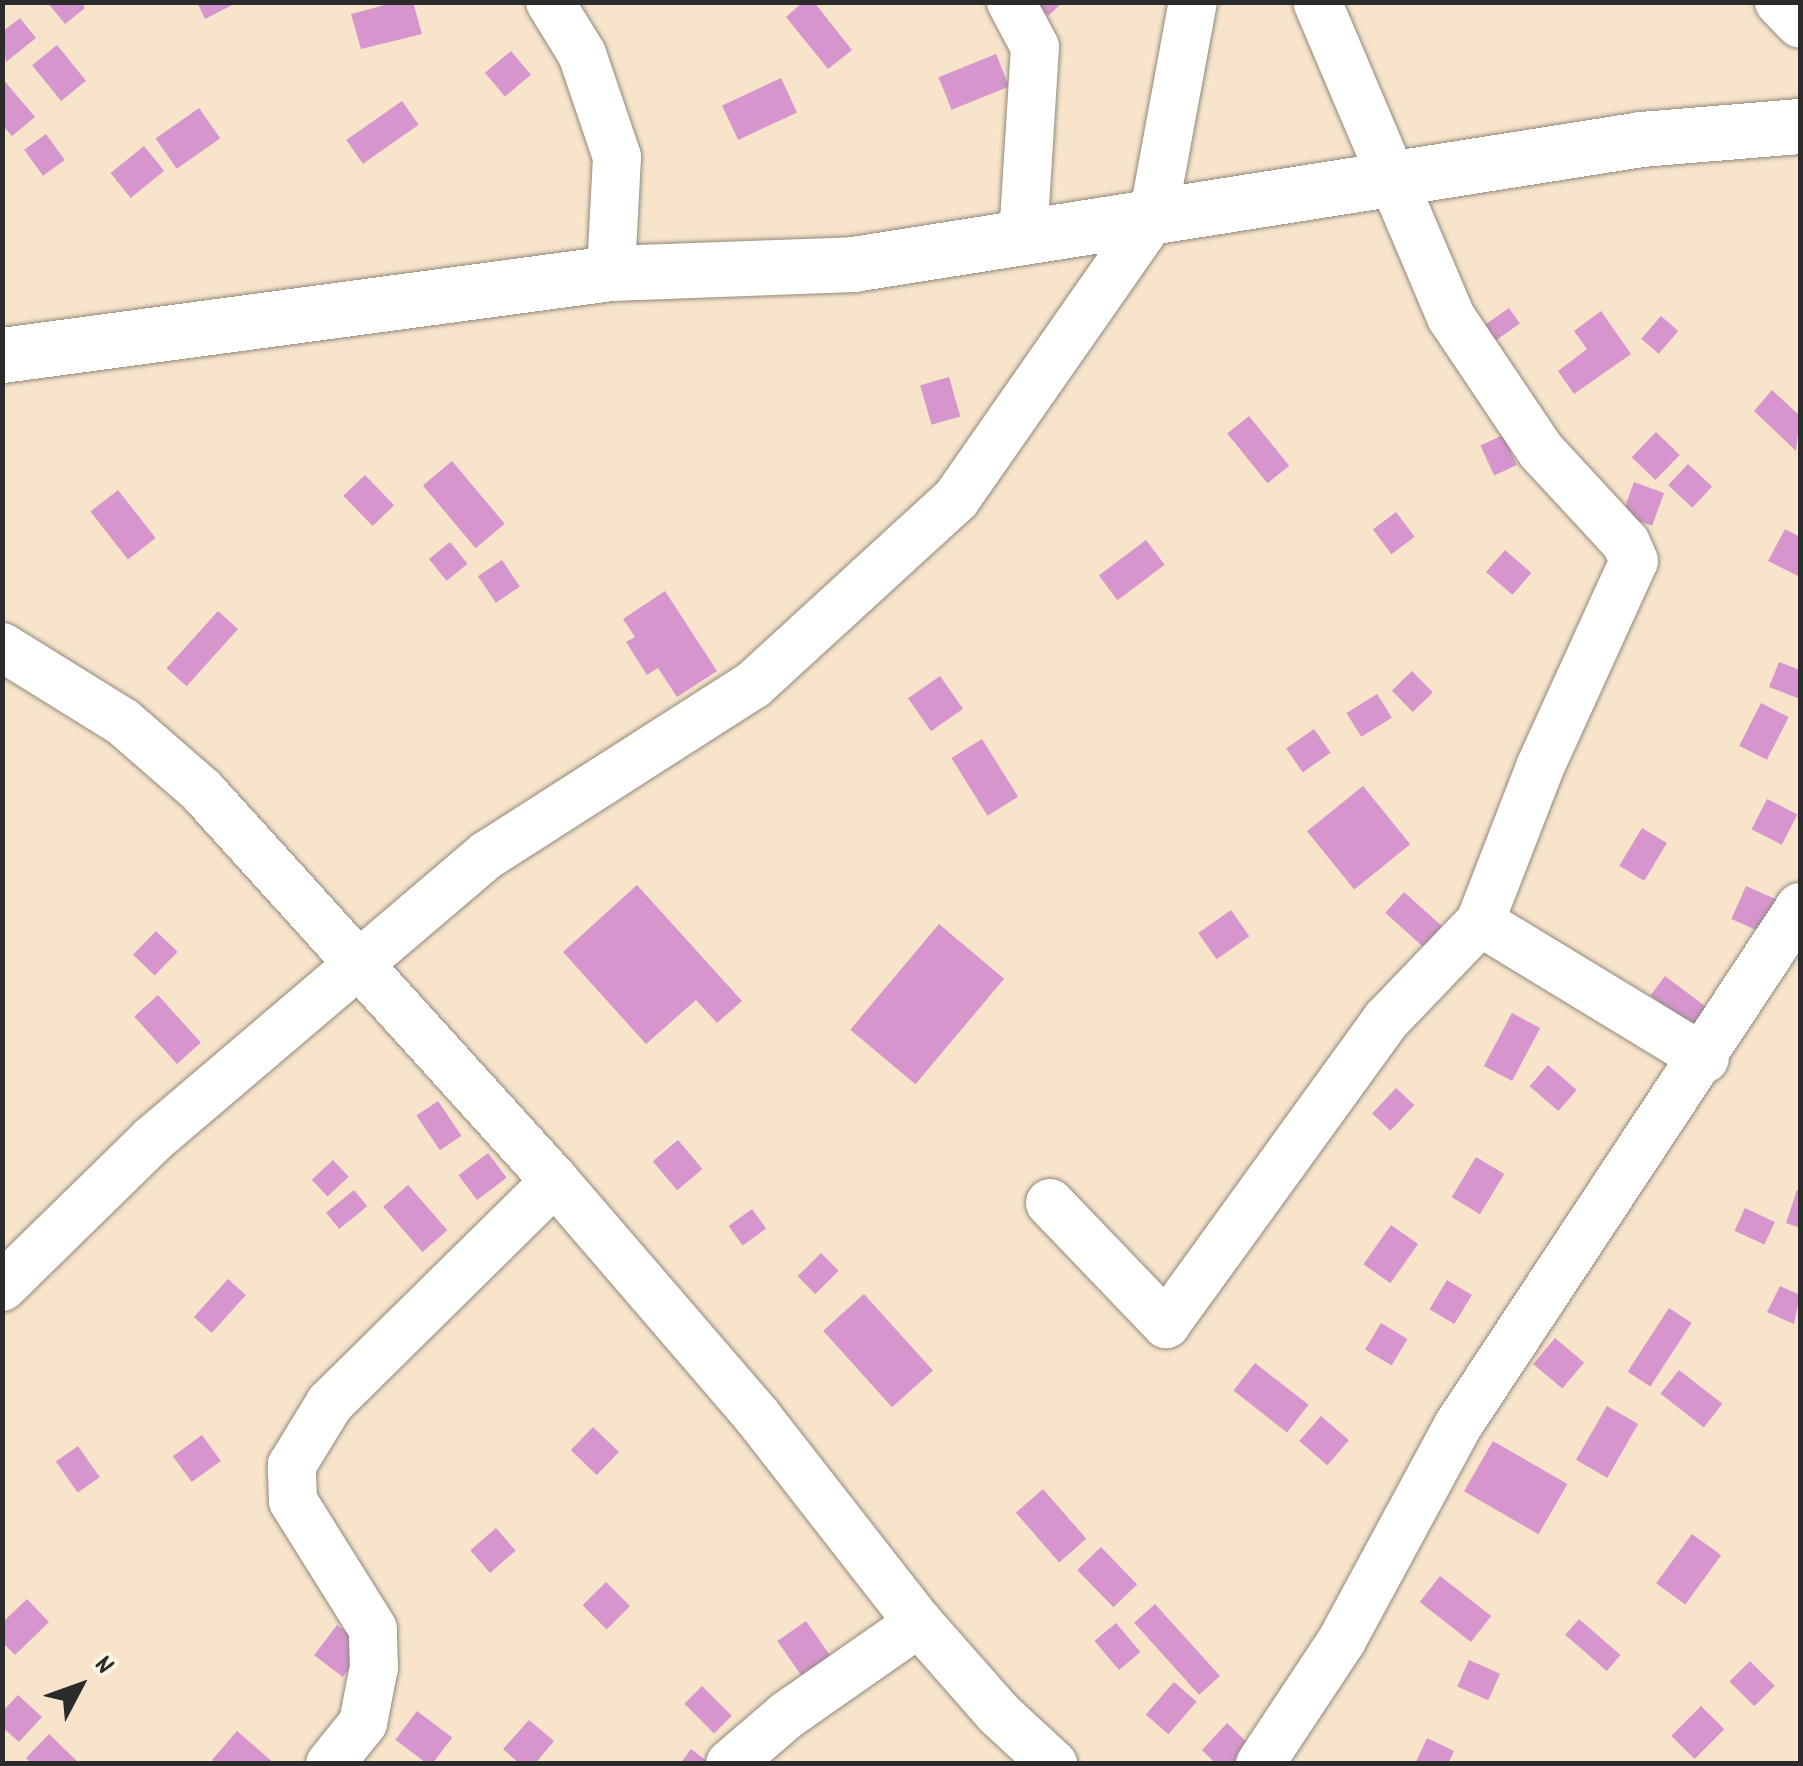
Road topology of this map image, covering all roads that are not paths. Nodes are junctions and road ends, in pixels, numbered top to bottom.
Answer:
1 (550, 2) edge
2 (1011, 2) edge
3 (1193, 2) edge
4 (1317, 2) edge
5 (1779, 2) edge
6 (1800, 24) edge
7 (1800, 126) edge
8 (1387, 178) junction
9 (1153, 217) junction
10 (1023, 238) junction
11 (611, 274) junction
12 (2, 355) edge
13 (2, 647) edge
14 (1800, 907) edge
15 (1480, 922) junction
16 (357, 965) junction
17 (1705, 1059) junction
18 (556, 1181) junction
19 (1050, 1203) dead end
20 (2, 1287) edge
21 (920, 1623) junction
22 (330, 1764) edge
23 (730, 1764) edge
24 (1053, 1764) edge
25 (1260, 1764) edge

1 - 11 street
2 - 10 street
3 - 9 street
4 - 8 street
5 - 6 street
7 - 8 street
8 - 9 street
8 - 15 street
9 - 10 street
9 - 16 street
10 - 11 street
11 - 12 street
13 - 16 street
14 - 17 street
15 - 17 street
15 - 19 street
16 - 18 street
16 - 20 street
17 - 25 street
18 - 21 street
18 - 22 street
21 - 23 street
21 - 24 street

